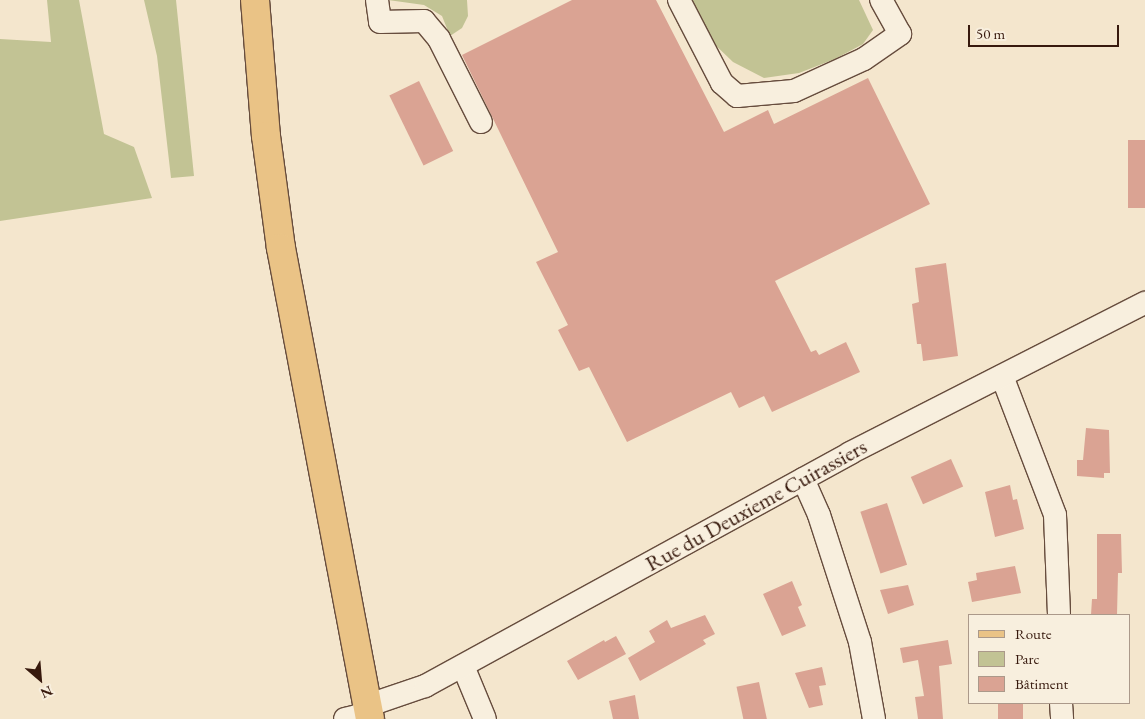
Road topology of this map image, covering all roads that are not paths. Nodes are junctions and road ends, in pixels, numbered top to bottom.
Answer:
1 (255, 0) edge
2 (376, 0) edge
3 (679, 0) edge
4 (881, 0) edge
5 (481, 122) dead end
6 (1145, 303) edge
7 (1002, 376) junction
8 (803, 479) junction
9 (1058, 614) edge
10 (463, 666) junction
11 (1061, 704) edge
12 (361, 716) edge
13 (484, 719) edge
14 (874, 719) edge
15 (1062, 719) edge

1 - 12 main road
2 - 5 street
3 - 4 street
6 - 7 street, Rue du Deuxieme Cuirassiers
7 - 8 street, Rue du Deuxieme Cuirassiers
7 - 9 street
8 - 10 street, Rue du Deuxieme Cuirassiers
8 - 14 street
10 - 12 street, Rue du Deuxieme Cuirassiers
10 - 13 street
11 - 15 street

